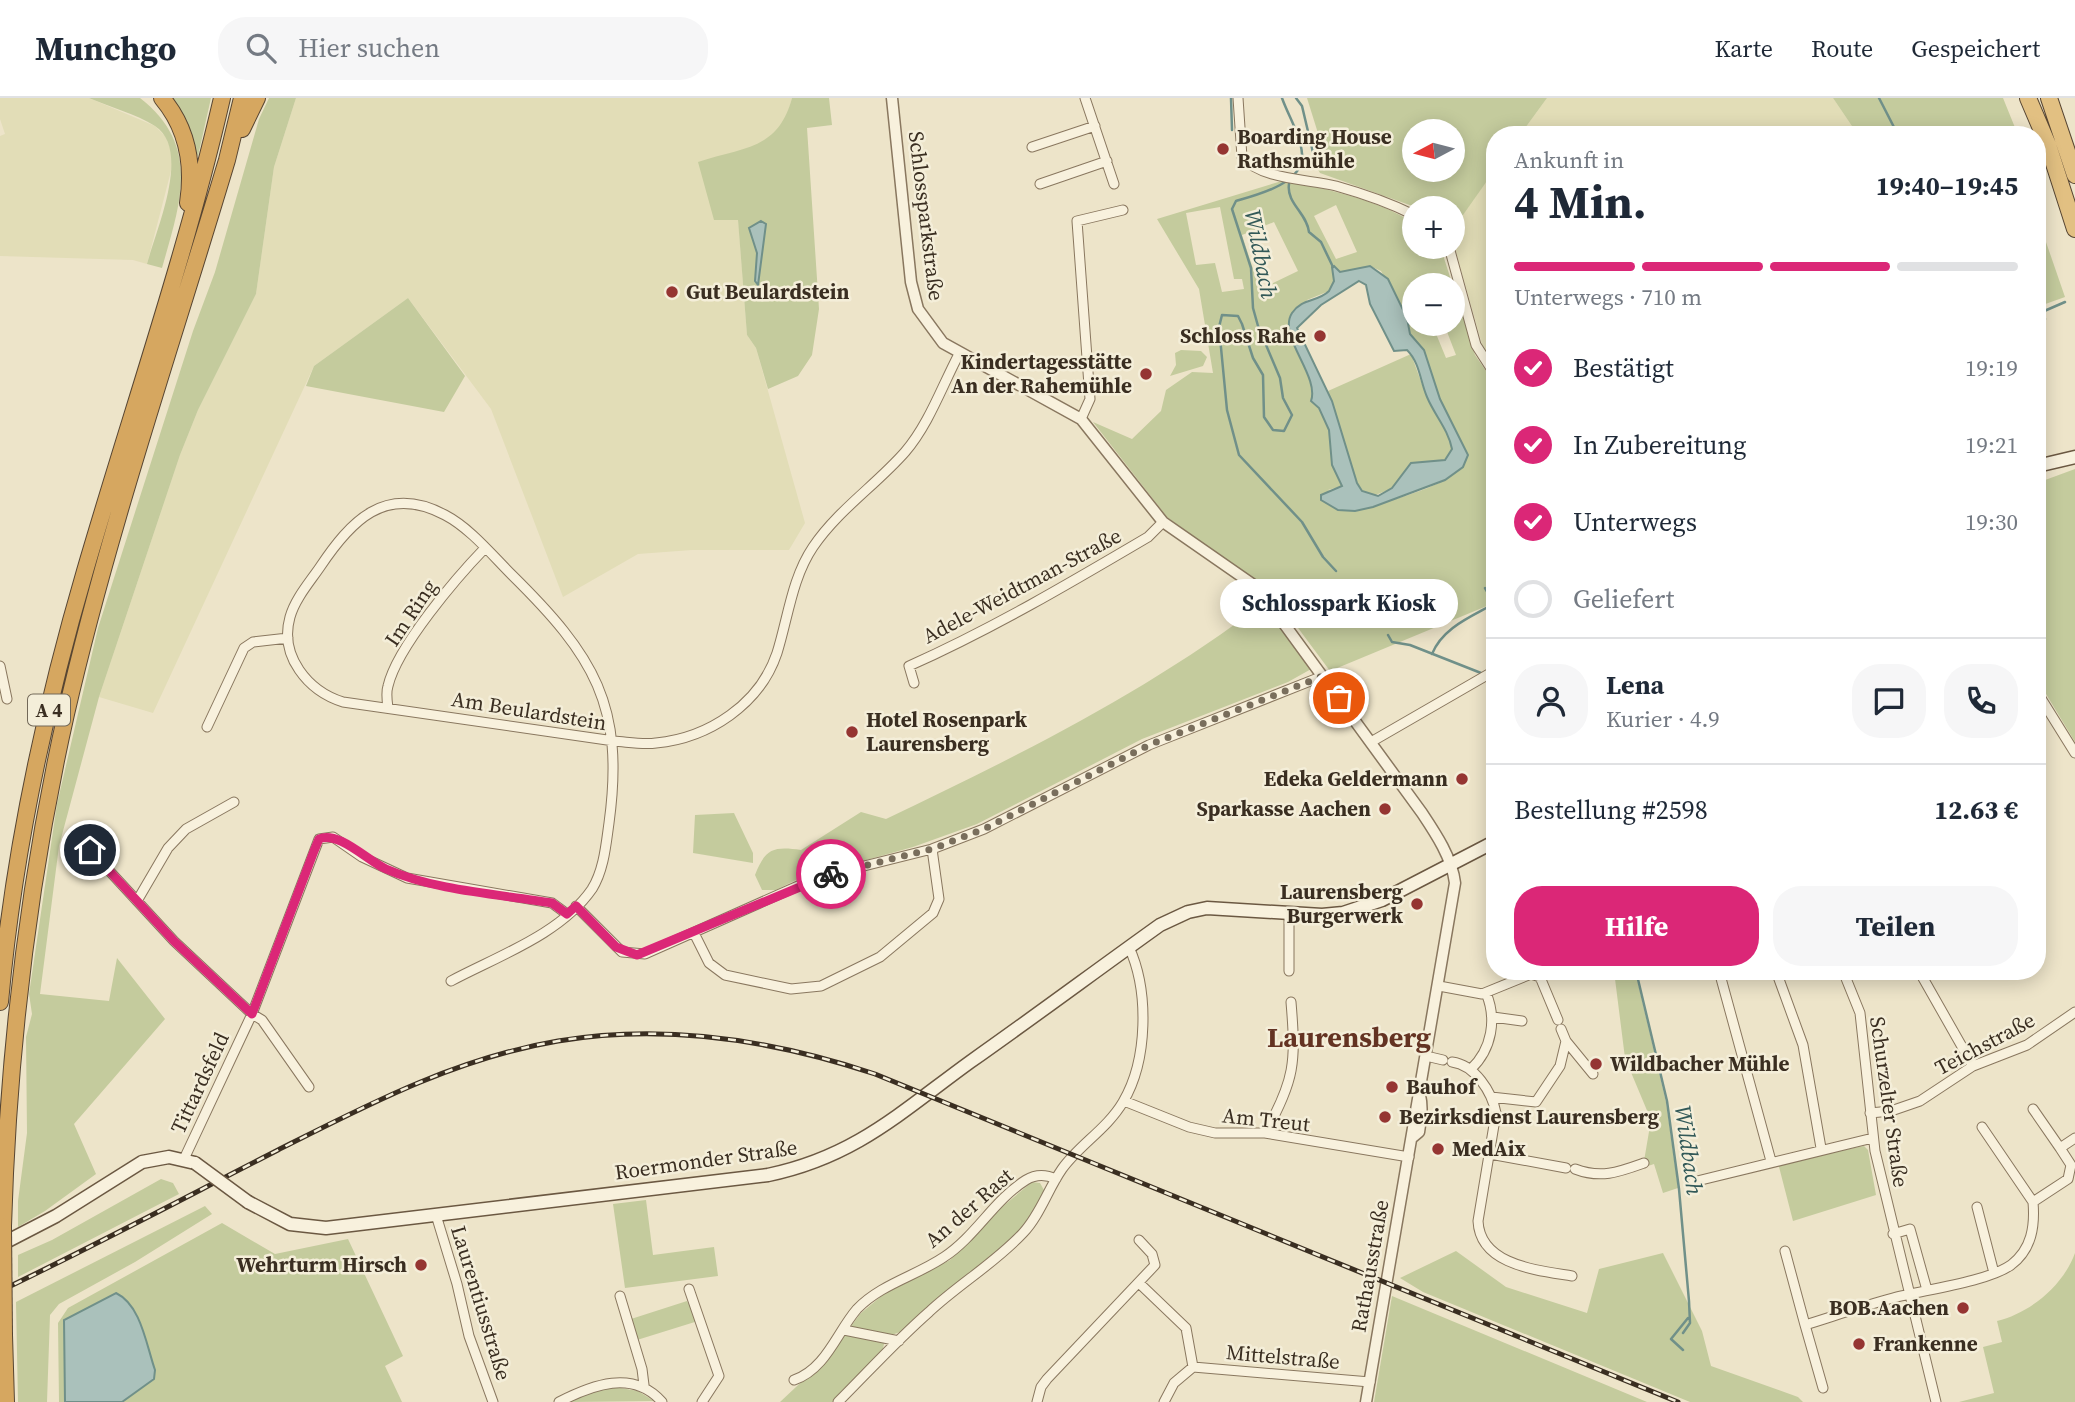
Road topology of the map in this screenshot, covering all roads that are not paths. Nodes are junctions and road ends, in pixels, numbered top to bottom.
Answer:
1 (162, 98) edge
2 (222, 98) edge
3 (242, 98) edge
4 (257, 98) edge
5 (892, 98) edge
6 (1085, 98) edge
7 (1238, 98) edge
8 (2028, 98) edge
9 (2049, 98) edge
10 (1095, 126) junction
11 (2040, 126) edge
12 (2046, 140) edge
13 (1032, 147) dead end
14 (227, 160) junction
15 (1107, 161) junction
16 (2075, 175) edge
17 (1040, 184) dead end
18 (1114, 184) dead end
19 (1123, 210) dead end
20 (1402, 211) edge
21 (2075, 229) edge
22 (180, 259) junction
23 (1452, 259) edge
24 (959, 354) junction
25 (1486, 361) edge
26 (1081, 419) junction
27 (2075, 457) edge
28 (2046, 464) edge
29 (1163, 522) junction
30 (485, 548) junction
31 (288, 638) junction
32 (0, 666) edge
33 (1323, 676) junction
34 (1486, 676) edge
35 (914, 683) dead end
36 (7, 699) dead end
37 (388, 708) junction
38 (2046, 710) edge
39 (207, 727) dead end
40 (614, 741) junction
41 (1371, 742) junction
42 (2075, 753) edge
43 (233, 802) dead end
44 (1486, 846) edge
45 (932, 849) junction
46 (90, 850) dead end
47 (1450, 864) junction
48 (137, 901) junction
49 (576, 906) junction
50 (1289, 913) junction
51 (567, 914) junction
52 (694, 933) junction
53 (1129, 947) junction
54 (1289, 971) dead end
55 (1517, 980) edge
56 (1541, 980) edge
57 (1721, 980) edge
58 (1779, 980) edge
59 (1847, 980) edge
60 (1924, 980) edge
61 (451, 981) dead end
62 (1439, 986) junction
63 (1486, 993) junction
64 (0, 1002) edge
65 (1291, 1002) dead end
66 (2075, 1012) edge
67 (252, 1014) junction
68 (1493, 1017) junction
69 (1522, 1021) dead end
70 (1566, 1041) junction
71 (1426, 1056) junction
72 (1973, 1066) junction
73 (1471, 1069) junction
74 (1593, 1074) dead end
75 (309, 1087) dead end
76 (1491, 1097) junction
77 (1124, 1101) junction
78 (2033, 1109) dead end
79 (1870, 1113) junction
80 (1982, 1127) dead end
81 (1265, 1133) junction
82 (1873, 1138) junction
83 (2075, 1138) edge
84 (1821, 1148) junction
85 (2060, 1148) junction
86 (1490, 1154) junction
87 (1409, 1157) junction
88 (189, 1161) junction
89 (1771, 1161) junction
90 (1644, 1163) dead end
91 (1056, 1179) junction
92 (1693, 1182) dead end
93 (2033, 1202) junction
94 (1976, 1207) dead end
95 (436, 1215) junction
96 (1893, 1234) junction
97 (1139, 1240) dead end
98 (0, 1245) edge
99 (1785, 1251) dead end
100 (1994, 1273) junction
101 (1572, 1276) dead end
102 (1139, 1283) junction
103 (689, 1289) dead end
104 (1927, 1290) junction
105 (1910, 1294) junction
106 (620, 1296) dead end
107 (1805, 1325) junction
108 (844, 1330) junction
109 (899, 1341) junction
110 (1193, 1367) junction
111 (794, 1380) dead end
112 (1370, 1382) junction
113 (643, 1385) junction
114 (1823, 1388) dead end
115 (6, 1402) edge
116 (493, 1402) edge
117 (559, 1402) edge
118 (662, 1402) edge
119 (702, 1402) edge
120 (838, 1402) edge
121 (1037, 1402) edge
122 (1164, 1402) edge
123 (1366, 1402) edge
124 (1936, 1402) edge

1 - 22 highway
2 - 22 highway, A 4
3 - 14 highway, A 4
4 - 14 highway
5 - 24 street, Schlossparkstraße
6 - 10 street
7 - 20 street
8 - 11 highway
9 - 16 highway
10 - 13 street
10 - 15 street
12 - 21 highway
14 - 115 highway, A 4, bridge
15 - 17 street
15 - 18 street
19 - 26 street
22 - 64 highway, A 4
23 - 25 street
24 - 26 street, Schlossparkstraße
24 - 40 street
26 - 29 street, Schlossparkstraße
27 - 28 main road
29 - 33 street, Schlossparkstraße
29 - 35 street, Adele-Weidtman-Straße
30 - 31 street, Am Beulardstein
30 - 37 street, Im Ring
30 - 40 street, Am Beulardstein
31 - 37 street, Am Beulardstein
31 - 39 street
32 - 36 street
33 - 41 street, Schlossparkstraße
33 - 45 street
34 - 41 street
37 - 40 street, Am Beulardstein
38 - 42 street
40 - 49 street
41 - 47 street, Schlossparkstraße
43 - 48 street
44 - 47 main road, Roermonder Straße
45 - 52 street
45 - 52 street
46 - 48 street
47 - 50 main road, Roermonder Straße
47 - 62 street, Rathausstraße
48 - 67 street
49 - 51 street
49 - 52 street
50 - 53 main road, Roermonder Straße
50 - 54 street
51 - 61 street
51 - 67 street, Tittardsfeld
53 - 77 street
53 - 95 main road, Roermonder Straße
55 - 63 street
56 - 70 street
57 - 89 street
58 - 84 street
59 - 79 street, Schurzelter Straße
60 - 72 street
62 - 63 street
62 - 71 street, Rathausstraße
63 - 68 street
65 - 81 street
66 - 72 street, Teichstraße
67 - 75 street
67 - 88 street, Tittardsfeld
68 - 69 street
68 - 73 street
70 - 74 street
70 - 76 street
71 - 73 street
71 - 87 street, Rathausstraße
72 - 79 street, Teichstraße
73 - 76 street
76 - 86 street
77 - 81 street, Am Treut
77 - 91 street
78 - 85 street
79 - 82 street, Schurzelter Straße
80 - 93 street
81 - 87 street, Am Treut
82 - 84 street
82 - 96 street, Schurzelter Straße
83 - 85 street
84 - 89 street
85 - 93 street
86 - 90 street
86 - 101 street
87 - 112 street, Rathausstraße
88 - 95 main road, Roermonder Straße, bridge
88 - 98 main road
89 - 92 street
91 - 108 street, An der Rast
91 - 109 street
93 - 100 street
94 - 100 street
95 - 116 street, Laurentiusstraße
96 - 104 street
96 - 105 street, Schurzelter Straße
97 - 102 street
99 - 107 street
100 - 104 street
102 - 110 street
102 - 121 street
103 - 119 street
104 - 105 street
105 - 107 street
105 - 124 street, Schurzelter Straße
106 - 113 street
107 - 114 street
108 - 109 street
108 - 111 street, An der Rast
109 - 120 street
110 - 112 street, Mittelstraße
110 - 122 street
112 - 123 street, Rathausstraße
113 - 117 street
113 - 118 street

